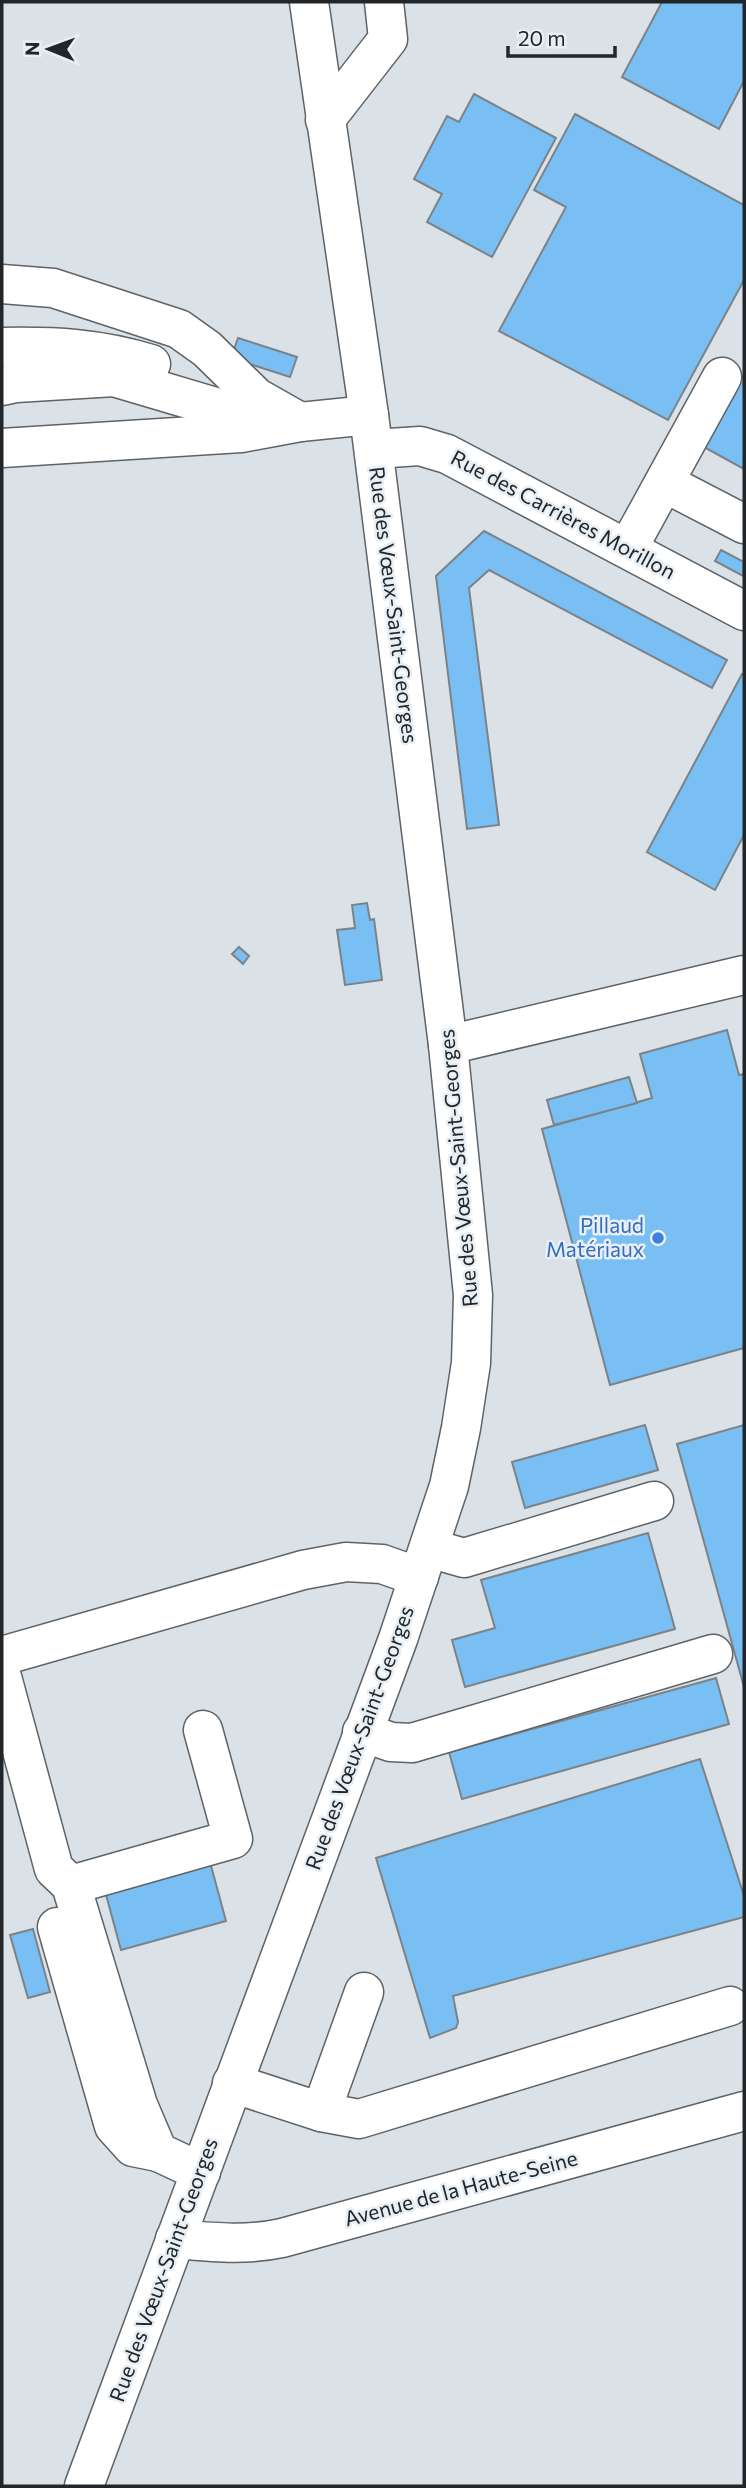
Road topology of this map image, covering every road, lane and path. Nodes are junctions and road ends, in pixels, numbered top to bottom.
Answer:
1 (309, 2) edge
2 (384, 2) edge
3 (325, 120) junction
4 (2, 284) edge
5 (2, 347) edge
6 (722, 377) dead end
7 (2, 386) edge
8 (278, 415) junction
9 (372, 432) junction
10 (2, 448) edge
11 (665, 483) junction
12 (744, 524) edge
13 (628, 548) junction
14 (744, 611) edge
15 (744, 975) edge
16 (448, 1045) junction
17 (654, 1501) dead end
18 (424, 1562) junction
19 (713, 1654) dead end
20 (2, 1656) edge
21 (2, 1677) edge
22 (203, 1730) dead end
23 (362, 1732) junction
24 (63, 1877) junction
25 (364, 1992) dead end
26 (730, 2006) dead end
27 (232, 2083) junction
28 (744, 2110) edge
29 (321, 2112) junction
30 (201, 2172) junction
31 (175, 2239) junction
32 (84, 2486) edge

1 - 3 street, Rue des Vœux-Saint-Georges
2 - 3 street
3 - 9 street, Rue des Vœux-Saint-Georges
4 - 8 street
5 - 8 street
6 - 11 street
7 - 8 street
8 - 9 street, Rue des Carrières Morillon
8 - 10 street, Rue des Carrières Morillon
9 - 13 street, Rue des Carrières Morillon
9 - 16 street, Rue des Vœux-Saint-Georges
11 - 12 street
11 - 13 street
13 - 14 street, Rue des Carrières Morillon
15 - 16 street
16 - 18 street, Rue des Vœux-Saint-Georges
17 - 18 street
18 - 20 street
18 - 23 street, Rue des Vœux-Saint-Georges
19 - 23 street
21 - 24 street
22 - 24 street
23 - 27 street, Rue des Vœux-Saint-Georges
24 - 30 street
25 - 29 street
26 - 29 street
27 - 29 street
27 - 30 street, Rue des Vœux-Saint-Georges
28 - 31 street, Avenue de la Haute-Seine
30 - 31 street, Rue des Vœux-Saint-Georges
31 - 32 street, Rue des Vœux-Saint-Georges

